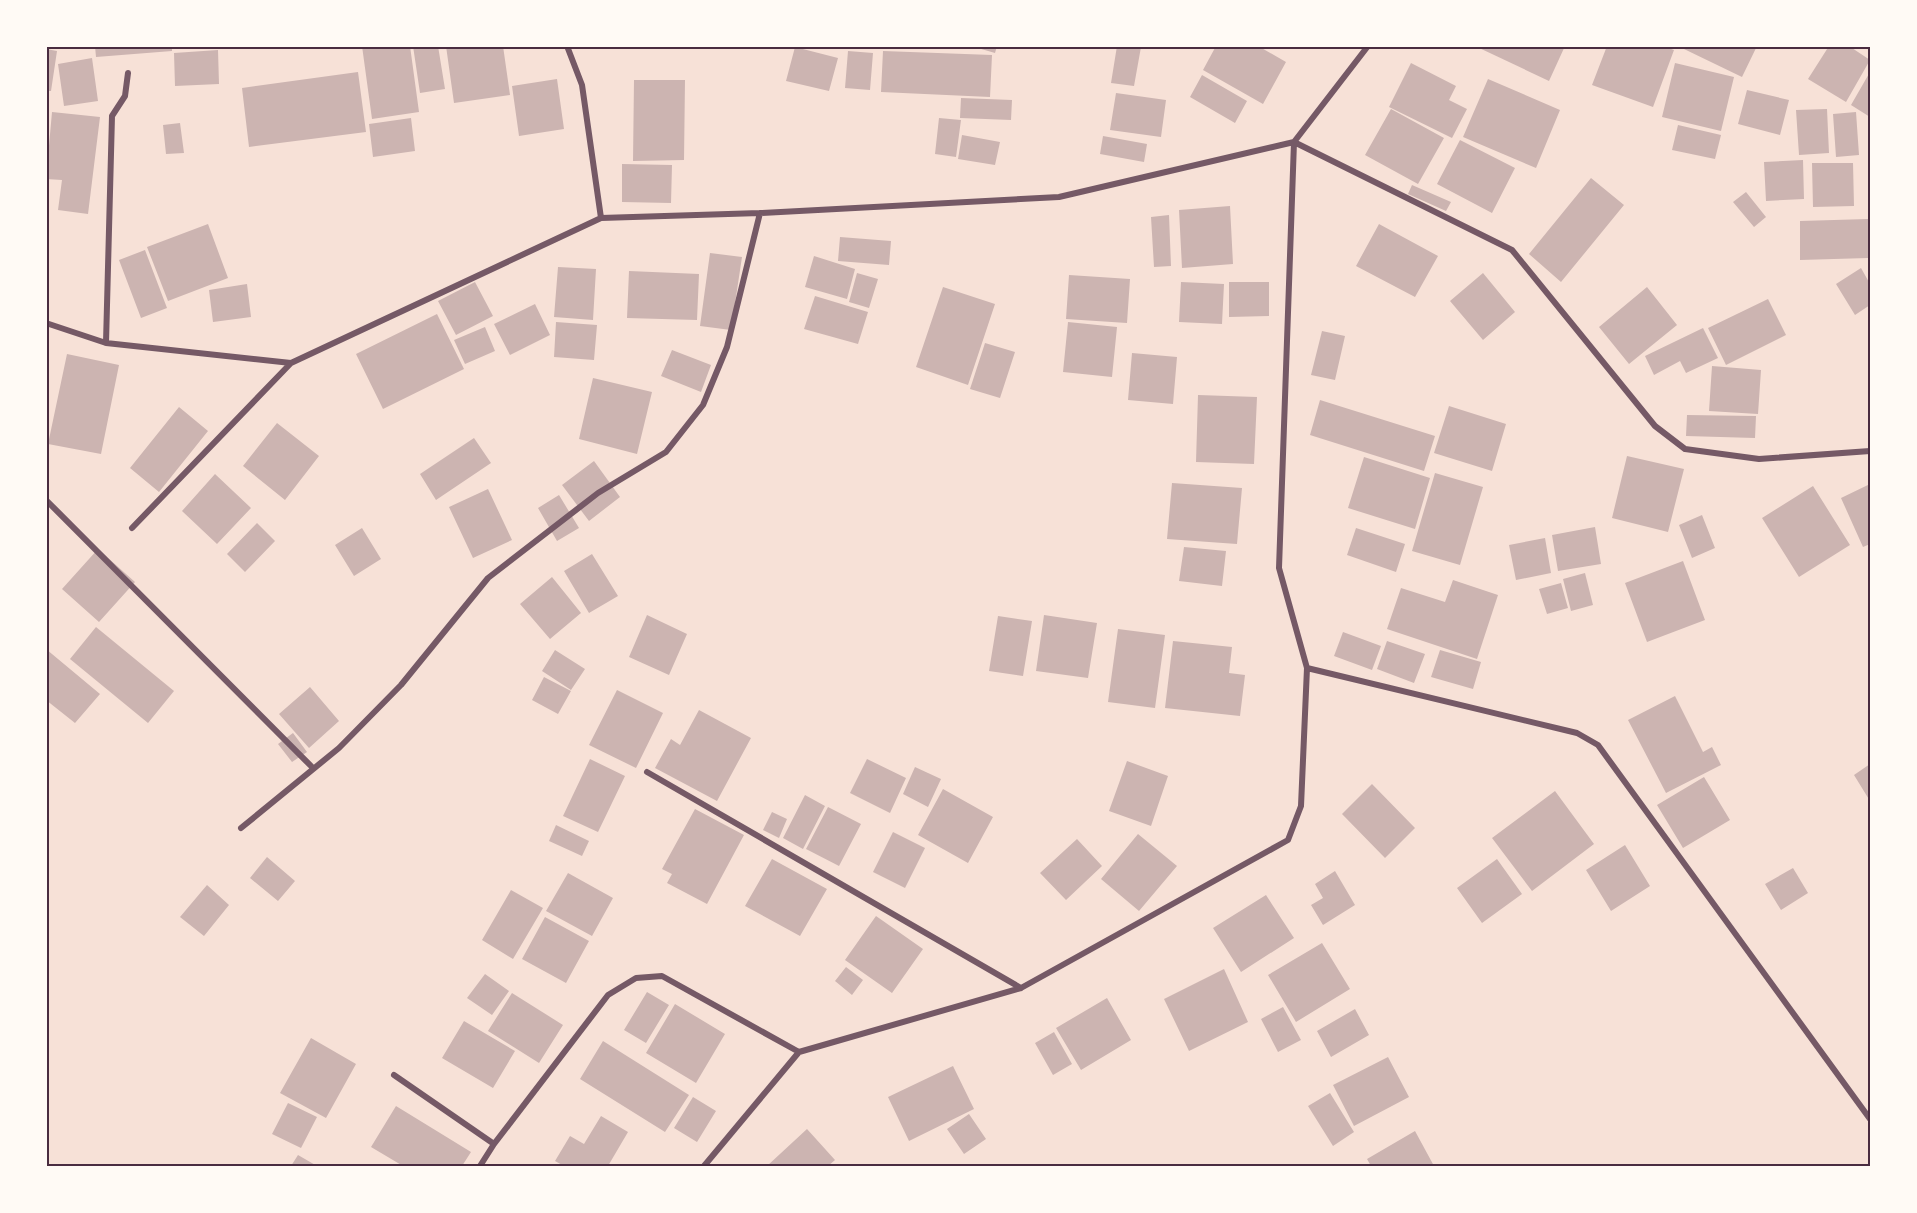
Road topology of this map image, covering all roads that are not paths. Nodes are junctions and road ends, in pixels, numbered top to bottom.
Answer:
1 (567, 46) edge
2 (1368, 46) edge
3 (128, 73) dead end
4 (1294, 142) junction
5 (760, 213) junction
6 (601, 218) junction
7 (46, 322) edge
8 (106, 343) junction
9 (291, 363) junction
10 (1870, 452) edge
11 (46, 500) edge
12 (132, 528) dead end
13 (1306, 668) junction
14 (313, 768) junction
15 (647, 772) dead end
16 (241, 828) dead end
17 (1021, 988) junction
18 (799, 1052) junction
19 (394, 1075) dead end
20 (1870, 1119) edge
21 (494, 1144) junction
22 (480, 1167) edge
23 (704, 1167) edge

1 - 6 street
2 - 4 street
3 - 8 street
4 - 5 street
4 - 10 street
4 - 13 street
5 - 6 street
5 - 14 street
6 - 9 street
7 - 8 street
8 - 9 street
9 - 12 street
11 - 14 street
13 - 17 street
13 - 20 street
14 - 16 street
15 - 17 street
17 - 18 street
18 - 21 street
18 - 23 street
19 - 21 street
21 - 22 street

